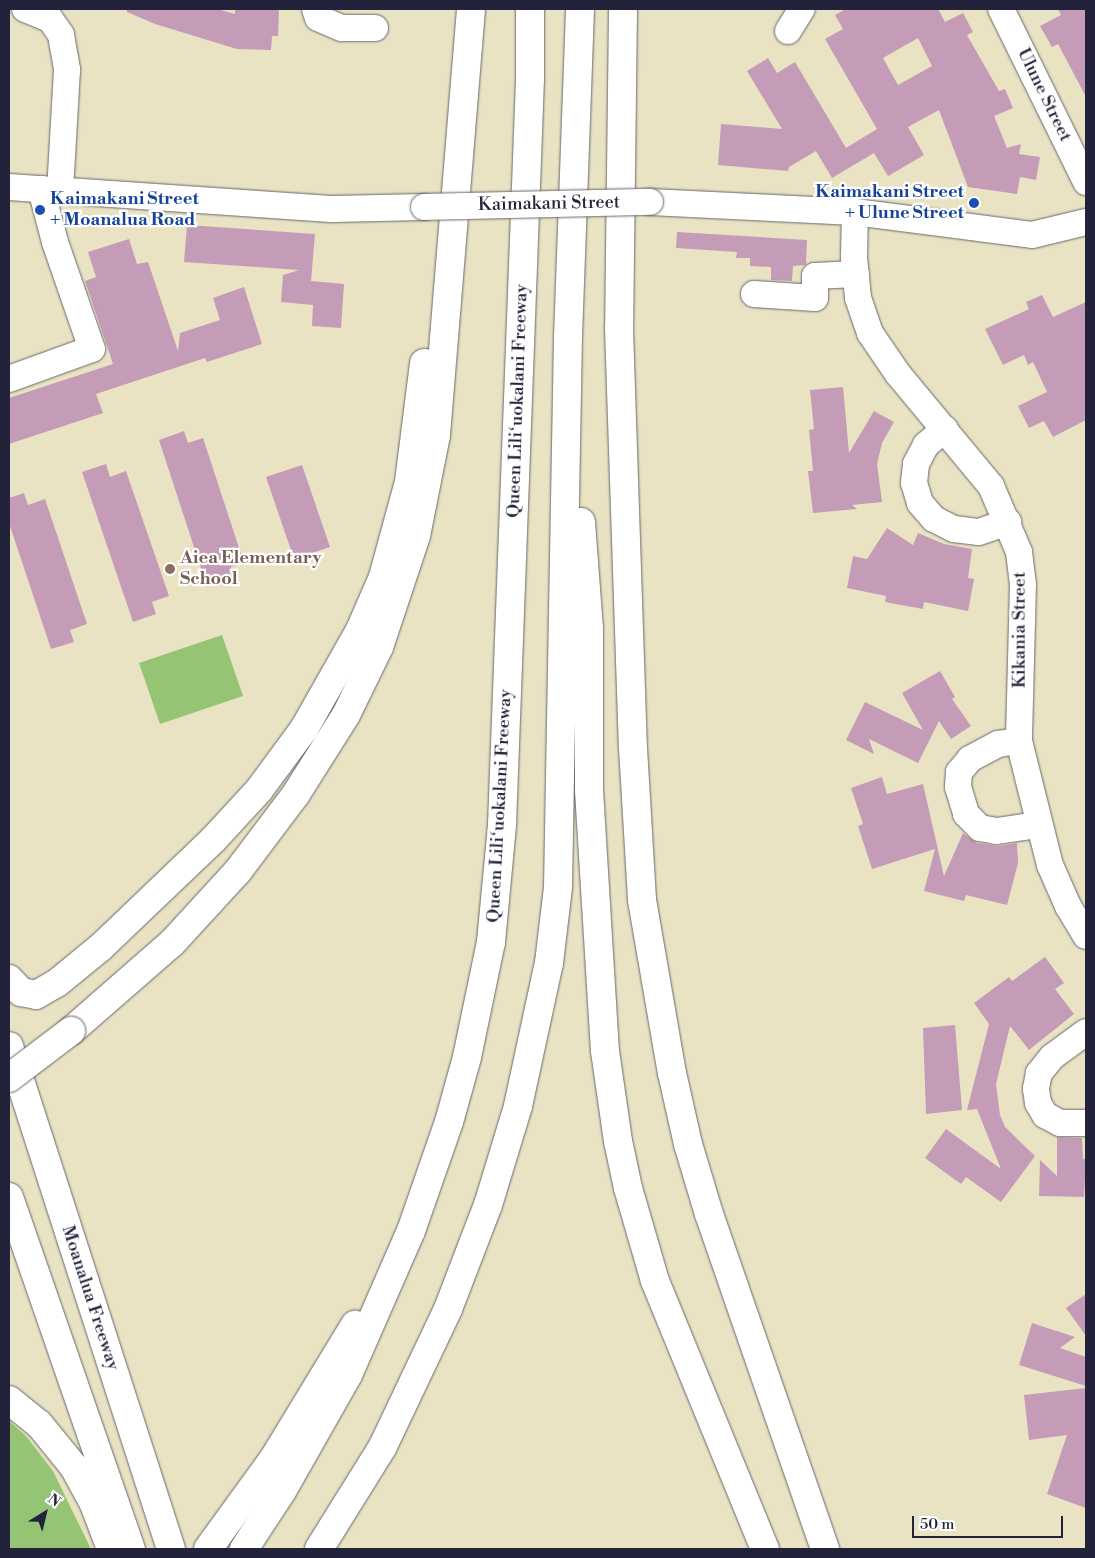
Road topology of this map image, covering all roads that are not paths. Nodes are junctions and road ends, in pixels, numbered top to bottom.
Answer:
1 (25, 9) edge
2 (315, 9) edge
3 (472, 9) edge
4 (530, 9) edge
5 (580, 9) edge
6 (623, 9) edge
7 (802, 9) edge
8 (1001, 9) edge
9 (376, 28) dead end
10 (788, 31) dead end
11 (1086, 182) edge
12 (9, 187) edge
13 (457, 187) junction
14 (50, 190) junction
15 (855, 212) junction
16 (1086, 222) edge
17 (856, 274) junction
18 (754, 294) dead end
19 (568, 337) junction
20 (9, 379) edge
21 (944, 429) junction
22 (1008, 522) junction
23 (1019, 741) junction
24 (1038, 825) junction
25 (1077, 904) edge
26 (1086, 936) edge
27 (9, 978) edge
28 (1086, 1032) edge
29 (9, 1046) edge
30 (9, 1078) edge
31 (1086, 1123) edge
32 (9, 1197) edge
33 (411, 1231) junction
34 (9, 1400) edge
35 (175, 1539) edge
36 (111, 1549) edge
37 (131, 1549) edge
38 (208, 1549) edge
39 (244, 1549) edge
40 (319, 1549) edge
41 (765, 1549) edge
42 (825, 1549) edge

1 - 14 street
2 - 9 street
3 - 13 highway
4 - 33 highway, Queen Liliʻuokalani Freeway
5 - 19 highway
6 - 42 highway
7 - 10 street
8 - 11 street, Ulune Street
12 - 14 street, Kaimakani Street
13 - 27 highway
13 - 30 highway, bridge
14 - 15 street, Kaimakani Street, bridge
14 - 20 street
15 - 16 street, Kaimakani Street
15 - 17 street, Kikania Street
17 - 18 street
17 - 21 street, Kikania Street
19 - 40 highway
19 - 41 highway
21 - 22 street, Kikania Street
21 - 22 street
22 - 23 street, Kikania Street
23 - 24 street, Kikania Street
23 - 24 street
24 - 25 street, Kikania Street
25 - 26 street, Kikania Street
28 - 31 street
29 - 35 highway, Moanalua Freeway
32 - 37 highway
33 - 38 highway
33 - 39 highway, Queen Liliʻuokalani Freeway
34 - 36 highway

